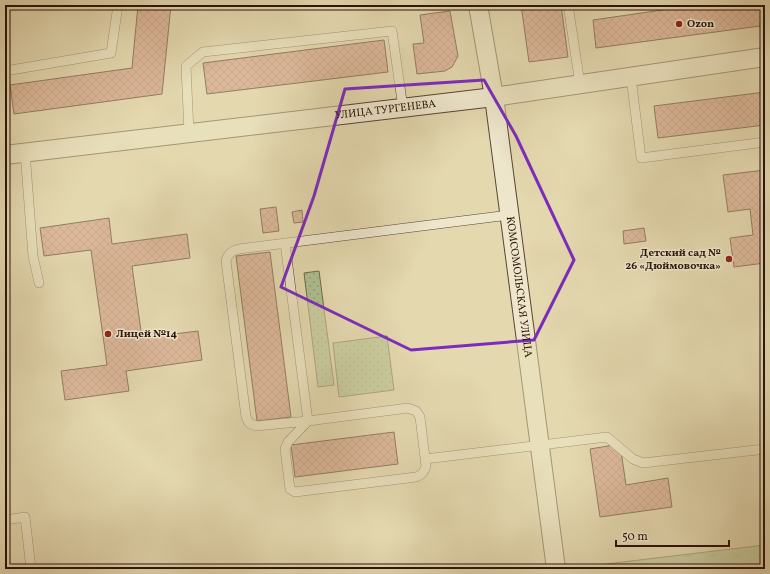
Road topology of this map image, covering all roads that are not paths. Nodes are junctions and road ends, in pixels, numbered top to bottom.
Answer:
1 (118, 5) edge
2 (478, 5) edge
3 (568, 5) edge
4 (765, 57) edge
5 (5, 71) edge
6 (630, 77) junction
7 (580, 84) junction
8 (494, 97) junction
9 (403, 108) junction
10 (189, 133) junction
11 (765, 142) edge
12 (25, 152) junction
13 (5, 154) edge
14 (509, 215) junction
15 (285, 244) junction
16 (39, 283) dead end
17 (308, 421) junction
18 (540, 444) junction
19 (765, 448) edge
20 (425, 459) junction
21 (5, 520) edge
22 (31, 569) edge
23 (556, 569) edge

1 - 5 lane
2 - 8 street, КОМСОМОЛЬСКАЯ УЛИЦА
3 - 7 lane
4 - 6 street, УЛИЦА ТУРГЕНЕВА
6 - 7 street, УЛИЦА ТУРГЕНЕВА
6 - 11 lane
7 - 8 street, УЛИЦА ТУРГЕНЕВА
8 - 9 street, УЛИЦА ТУРГЕНЕВА
8 - 14 street, КОМСОМОЛЬСКАЯ УЛИЦА
9 - 10 street, УЛИЦА ТУРГЕНЕВА
9 - 10 lane
10 - 12 street, УЛИЦА ТУРГЕНЕВА
12 - 13 street, УЛИЦА ТУРГЕНЕВА
12 - 16 lane
14 - 15 lane
14 - 18 street, КОМСОМОЛЬСКАЯ УЛИЦА
15 - 17 lane
15 - 17 lane
17 - 20 lane
17 - 20 lane
18 - 19 lane
18 - 20 lane
18 - 23 street, КОМСОМОЛЬСКАЯ УЛИЦА
21 - 22 lane

